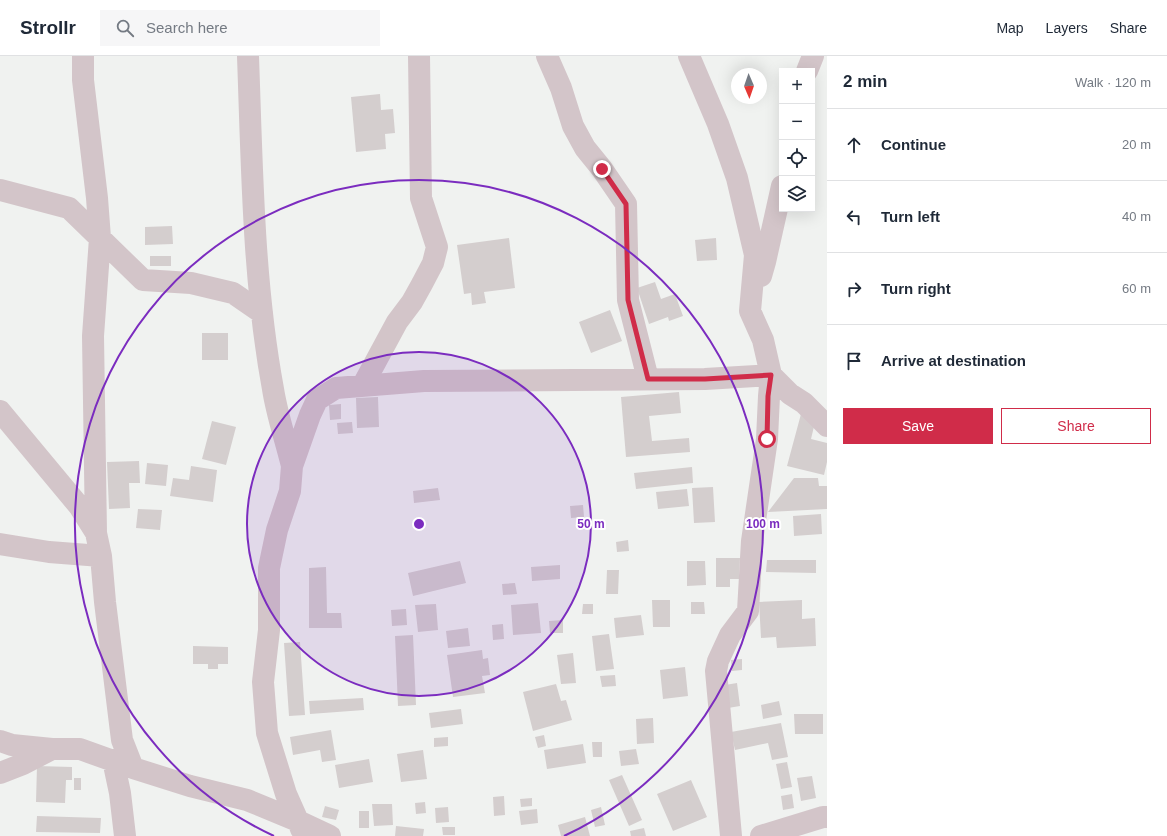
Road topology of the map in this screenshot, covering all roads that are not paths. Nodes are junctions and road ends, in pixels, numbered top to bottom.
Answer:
1 (83, 56) edge
2 (248, 56) edge
3 (419, 56) edge
4 (547, 56) edge
5 (690, 56) edge
6 (813, 56) edge
7 (808, 68) edge
8 (0, 190) edge
9 (779, 199) edge
10 (100, 238) junction
11 (750, 311) junction
12 (262, 313) junction
13 (771, 375) junction
14 (648, 379) junction
15 (363, 385) junction
16 (0, 412) edge
17 (827, 426) edge
18 (292, 466) junction
19 (96, 533) junction
20 (0, 544) edge
21 (102, 556) junction
22 (0, 741) edge
23 (52, 749) junction
24 (113, 760) junction
25 (133, 768) junction
26 (0, 773) edge
27 (827, 817) edge
28 (300, 828) edge
29 (125, 836) edge
30 (330, 836) edge
31 (731, 836) edge
32 (761, 836) edge

1 - 10 street
2 - 12 street
3 - 15 street
4 - 14 street
5 - 11 street
6 - 7 street
8 - 10 street
9 - 11 street
10 - 12 street
10 - 19 street
11 - 13 street
12 - 18 street
13 - 14 street
13 - 17 street
13 - 31 street
14 - 15 street
15 - 18 street
16 - 19 street
18 - 28 street
19 - 21 street
20 - 21 street
21 - 25 street
22 - 23 street
23 - 24 street
23 - 26 street
24 - 25 street
24 - 29 street
25 - 28 street
27 - 32 street
28 - 30 street

